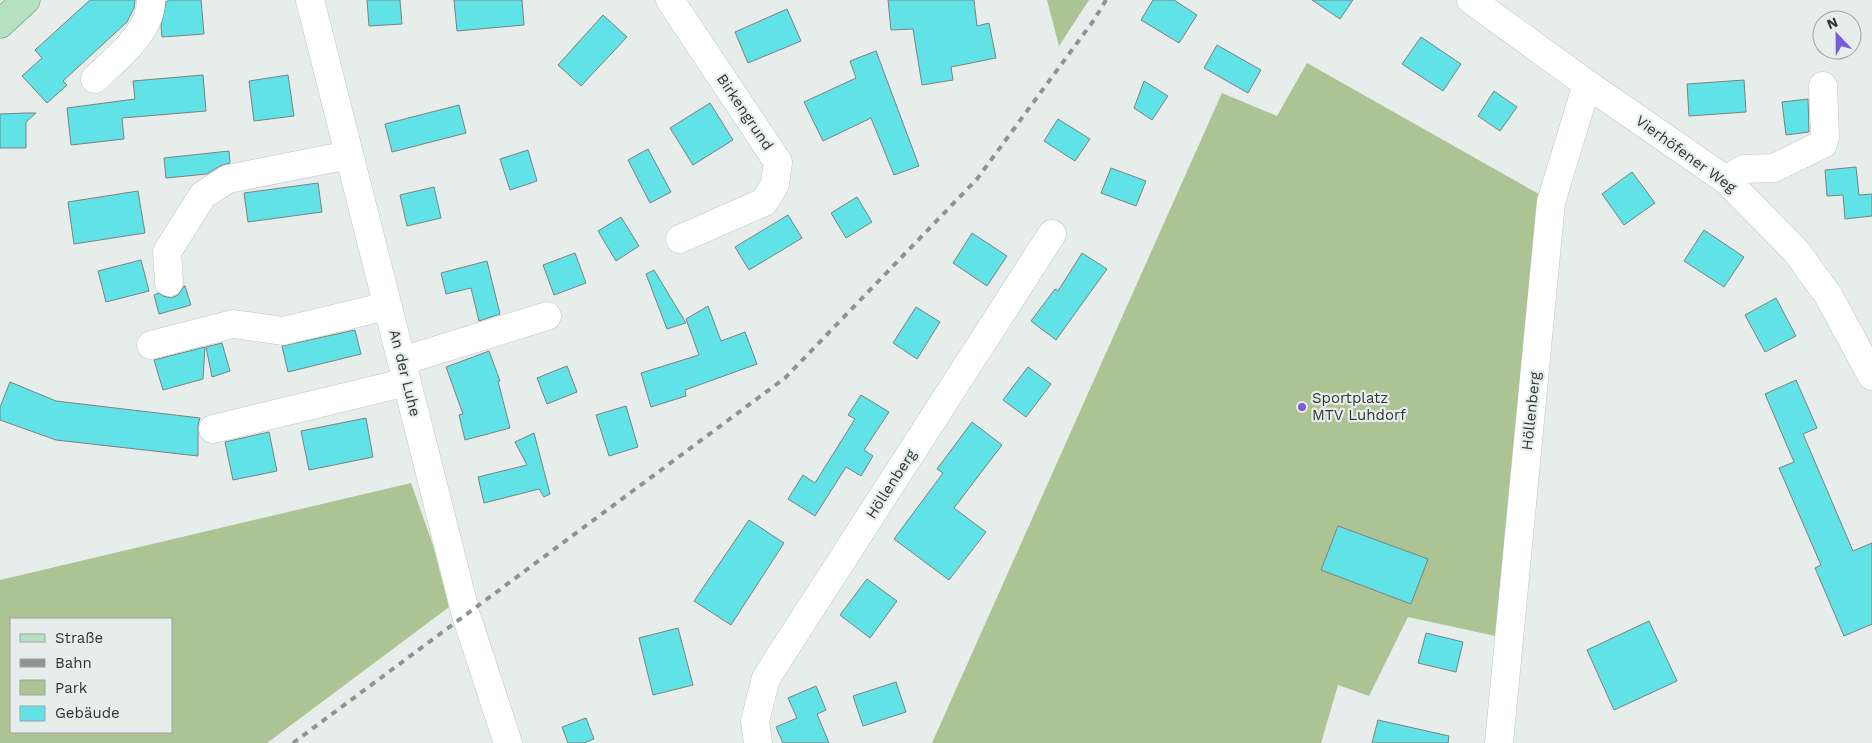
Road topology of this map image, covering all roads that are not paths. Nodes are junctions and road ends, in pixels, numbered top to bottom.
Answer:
1 (151, 0) edge
2 (310, 0) edge
3 (670, 0) edge
4 (1472, 0) edge
5 (95, 79) dead end
6 (1587, 84) junction
7 (1823, 86) dead end
8 (349, 155) junction
9 (1726, 180) junction
10 (1052, 234) dead end
11 (680, 239) dead end
12 (169, 282) dead end
13 (388, 306) junction
14 (547, 316) dead end
15 (151, 345) dead end
16 (404, 372) junction
17 (1872, 376) edge
18 (213, 430) dead end
19 (508, 743) edge
20 (758, 743) edge
21 (1498, 743) edge

1 - 5 street
2 - 8 street, An der Luhe
3 - 11 street, Birkengrund
4 - 6 street, Vierhöfener Weg
6 - 9 street, Vierhöfener Weg
6 - 21 street, Höllenberg
7 - 9 street
8 - 12 street
8 - 13 street, An der Luhe
9 - 17 street, Vierhöfener Weg
10 - 20 street, Höllenberg
13 - 15 street
13 - 16 street, An der Luhe
14 - 16 street
16 - 18 street
16 - 19 street, An der Luhe

